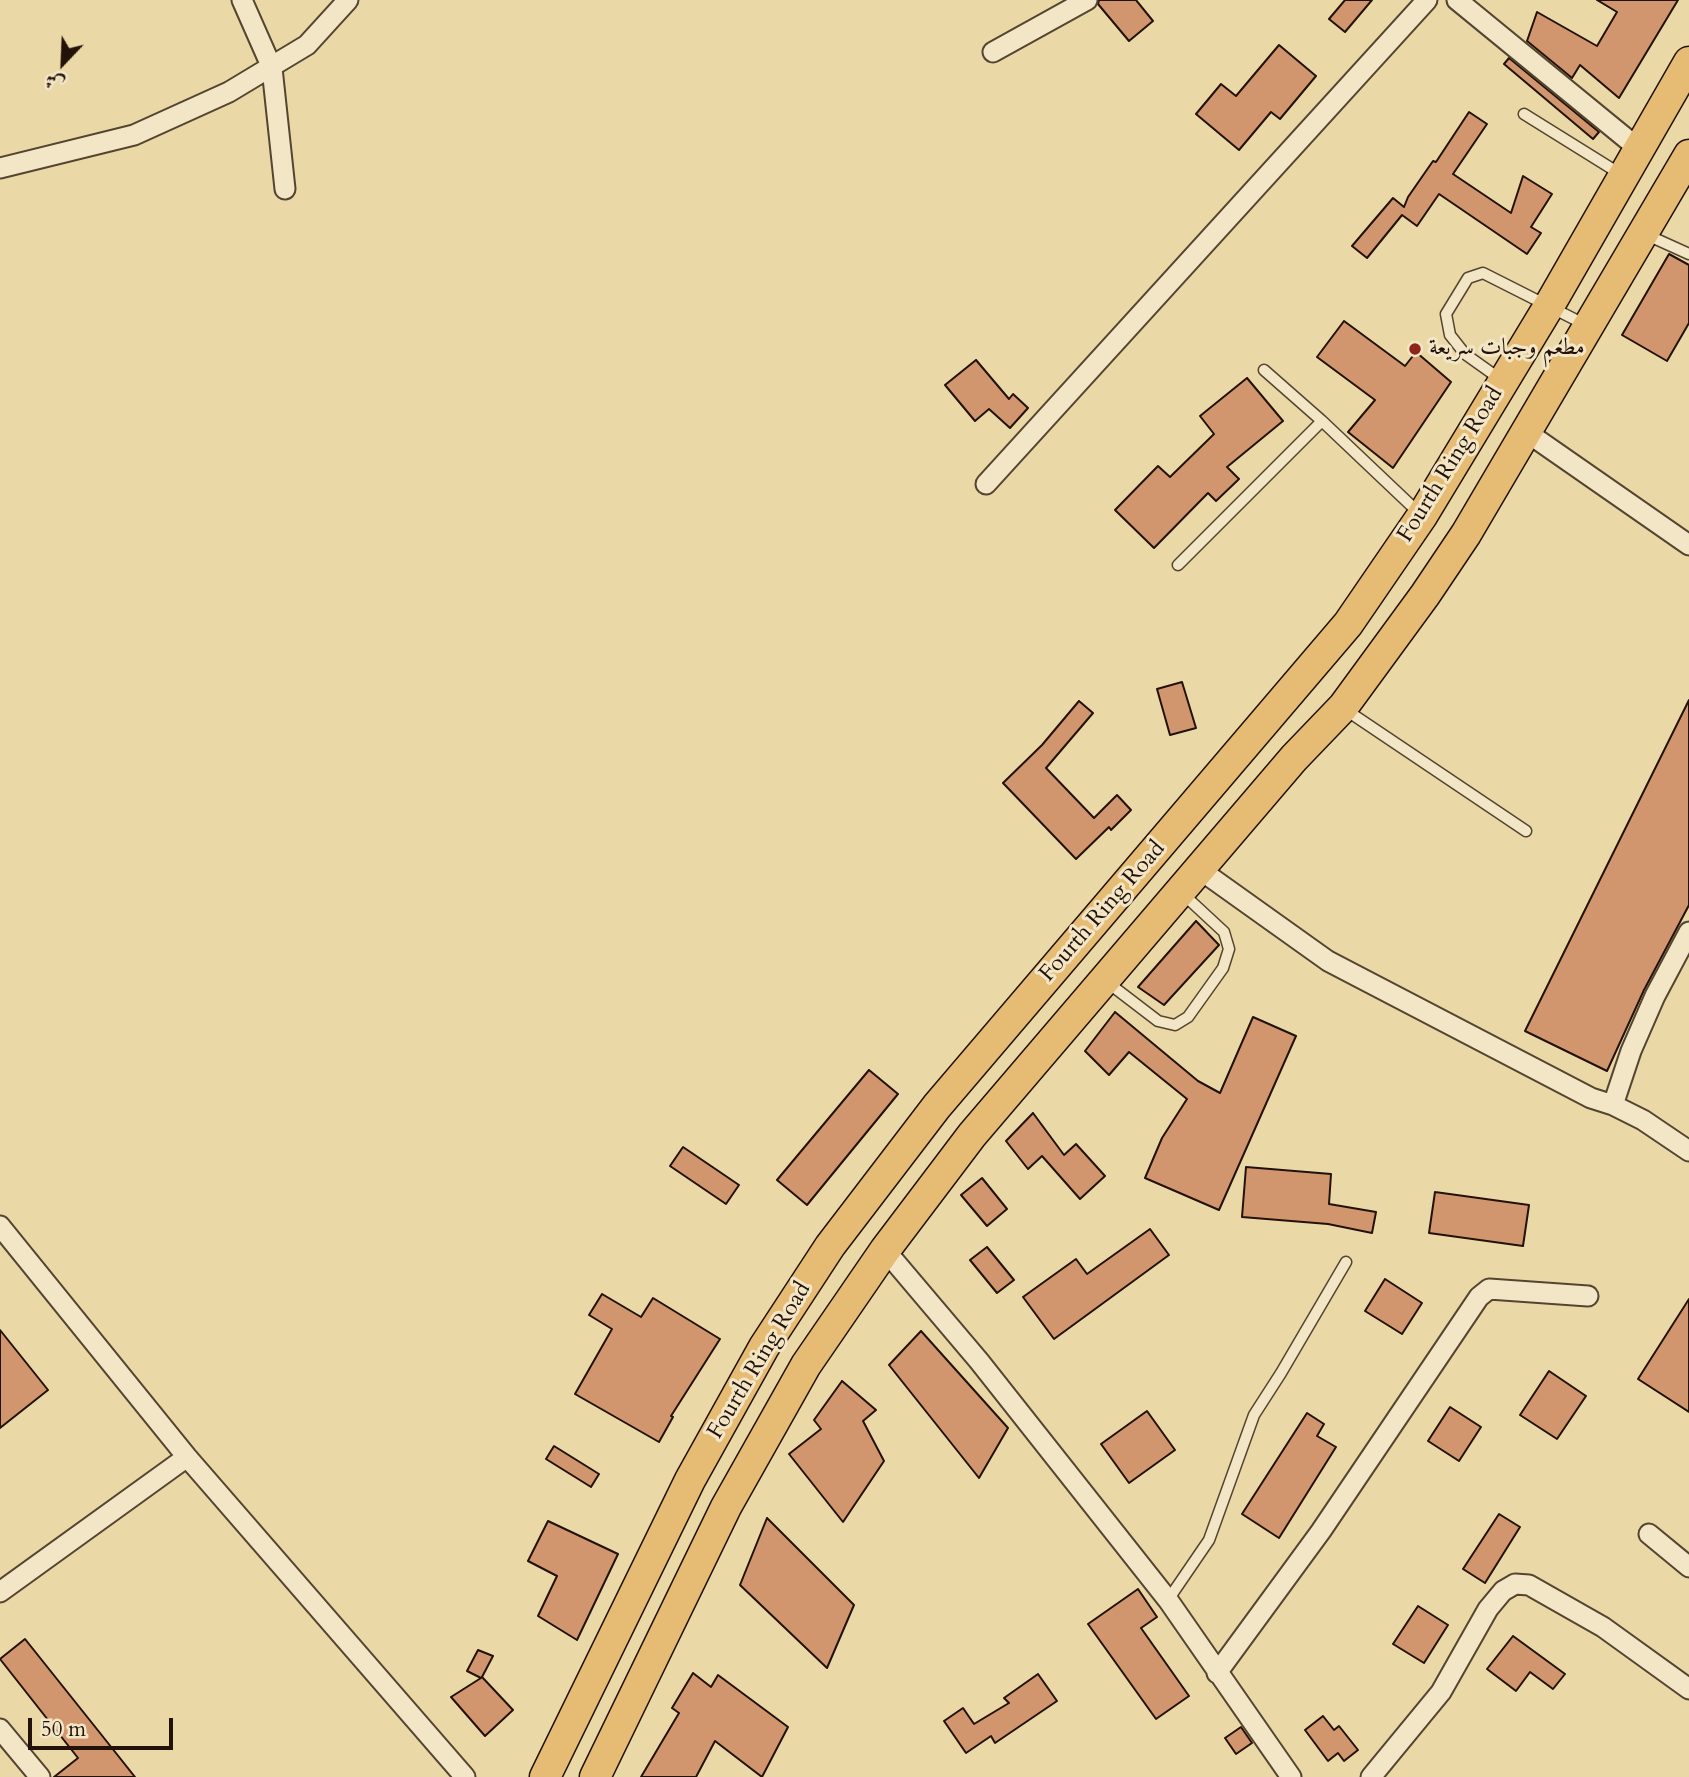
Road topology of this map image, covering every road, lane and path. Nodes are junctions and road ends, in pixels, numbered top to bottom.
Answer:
1 (242, 0) edge
2 (348, 0) edge
3 (1087, 0) edge
4 (1427, 0) edge
5 (1457, 0) edge
6 (993, 52) dead end
7 (1689, 62) edge
8 (272, 68) junction
9 (1524, 114) dead end
10 (1639, 149) junction
11 (1689, 155) edge
12 (0, 168) edge
13 (1623, 175) junction
14 (285, 189) dead end
15 (1643, 234) junction
16 (1689, 254) edge
17 (1549, 306) junction
18 (1589, 327) junction
19 (1264, 370) dead end
20 (1503, 381) junction
21 (1322, 421) junction
22 (1525, 431) junction
23 (986, 484) dead end
24 (1422, 516) junction
25 (1689, 545) edge
26 (1178, 565) dead end
27 (1343, 707) junction
28 (1526, 831) dead end
29 (1190, 880) junction
30 (1689, 932) edge
31 (1105, 980) junction
32 (1613, 1105) junction
33 (1689, 1151) edge
34 (0, 1226) edge
35 (885, 1250) junction
36 (1346, 1262) dead end
37 (1588, 1296) dead end
38 (187, 1457) junction
39 (1649, 1534) dead end
40 (1689, 1567) edge
41 (0, 1592) edge
42 (1168, 1600) junction
43 (1217, 1673) junction
44 (1689, 1689) edge
45 (0, 1729) edge
46 (40, 1777) edge
47 (465, 1777) edge
48 (545, 1777) edge
49 (595, 1777) edge
50 (1291, 1777) edge
51 (1371, 1777) edge

1 - 8 street
2 - 8 street
3 - 6 street
4 - 23 street
5 - 10 street
7 - 10 main road, Fourth Ring Road
8 - 12 street
8 - 14 street
9 - 13 lane
10 - 13 main road, Fourth Ring Road
11 - 15 main road, Fourth Ring Road
13 - 17 main road, Fourth Ring Road
15 - 16 lane
15 - 18 main road, Fourth Ring Road
17 - 18 lane
17 - 20 main road, Fourth Ring Road
17 - 20 lane
18 - 22 main road, Fourth Ring Road
19 - 21 lane
20 - 24 main road, Fourth Ring Road
21 - 24 lane
21 - 26 lane
22 - 25 street
22 - 27 main road, Fourth Ring Road
24 - 48 main road, Fourth Ring Road
27 - 28 lane
27 - 29 main road, Fourth Ring Road
29 - 31 main road, Fourth Ring Road
29 - 31 lane
29 - 32 street
30 - 32 street
31 - 35 main road, Fourth Ring Road
32 - 33 street
34 - 38 street
35 - 42 street
35 - 49 main road, Fourth Ring Road
36 - 42 lane
37 - 43 street
38 - 41 street
38 - 47 street
39 - 40 street
42 - 43 street
43 - 50 street
44 - 51 street
45 - 46 street

